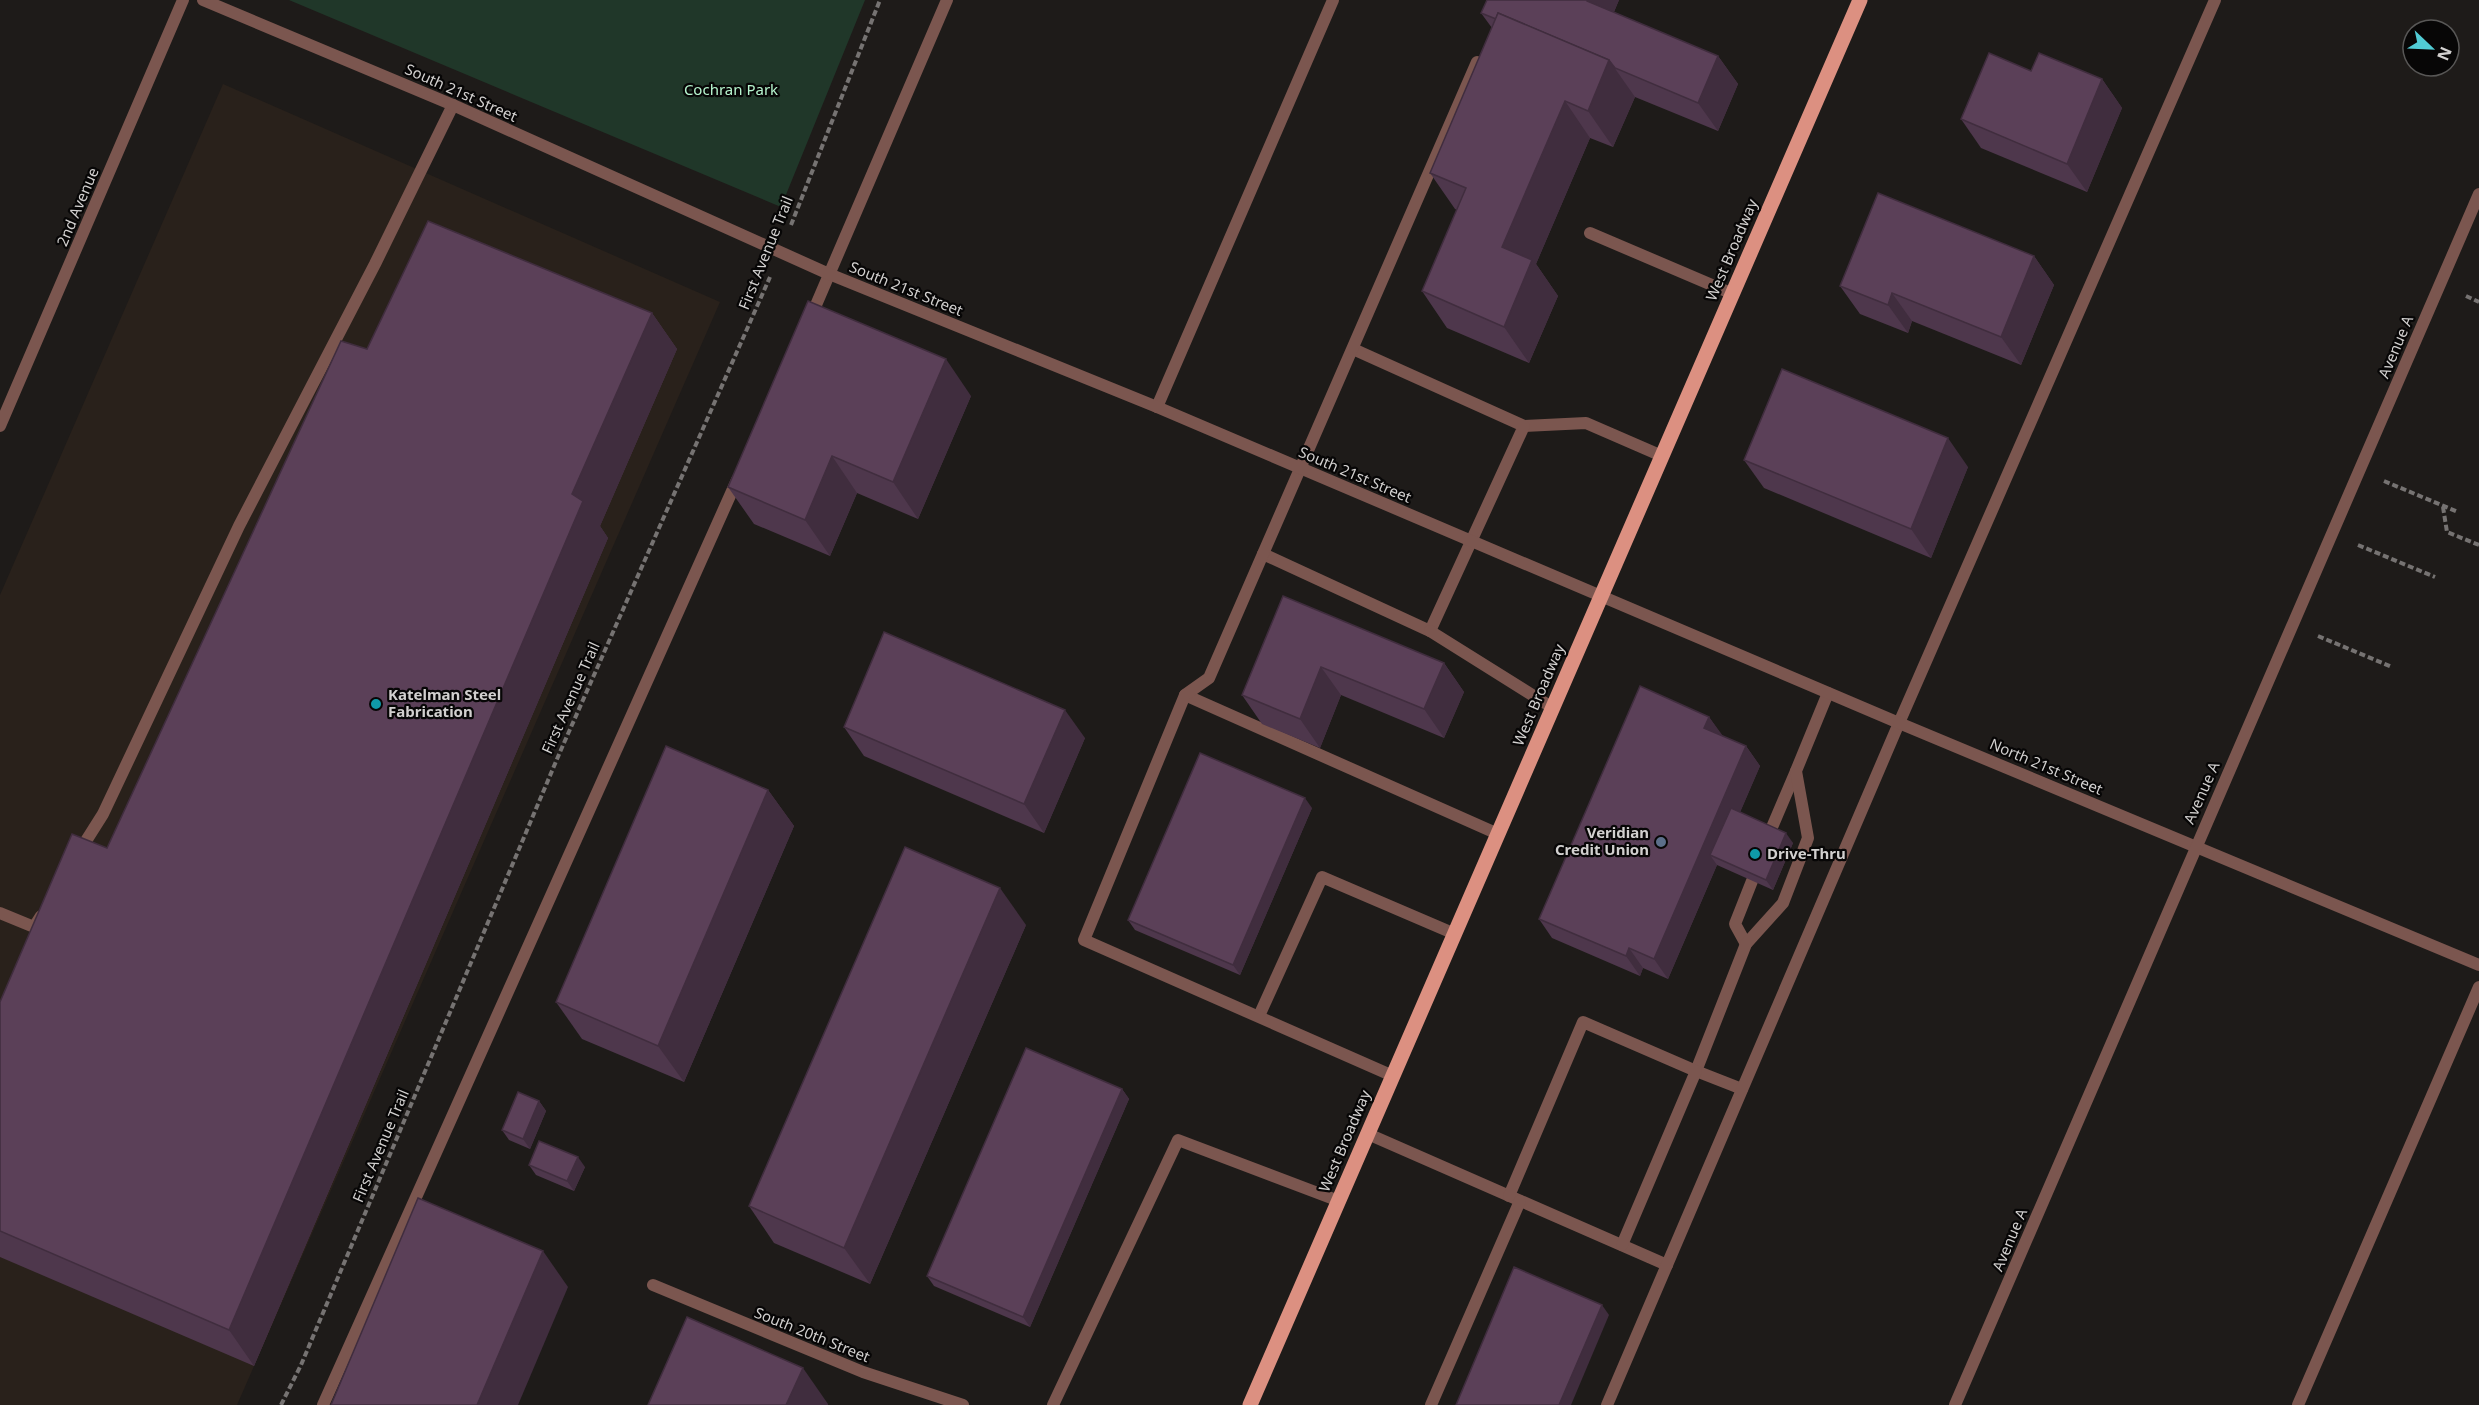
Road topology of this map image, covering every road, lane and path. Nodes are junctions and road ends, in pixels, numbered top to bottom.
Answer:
1 (183, 0) edge
2 (203, 0) edge
3 (880, 0) edge
4 (946, 0) edge
5 (1334, 0) edge
6 (1860, 0) edge
7 (2214, 0) edge
8 (1480, 55) edge
9 (453, 105) junction
10 (2479, 194) edge
11 (1590, 232) dead end
12 (780, 252) junction
13 (830, 274) junction
14 (1733, 294) junction
15 (805, 328) edge
16 (1353, 349) junction
17 (1157, 407) junction
18 (0, 426) edge
19 (1524, 426) junction
20 (1662, 456) junction
21 (1300, 468) junction
22 (742, 470) edge
23 (2359, 471) junction
24 (2443, 506) junction
25 (2458, 512) dead end
26 (2331, 534) junction
27 (1472, 542) junction
28 (2479, 545) edge
29 (1263, 554) junction
30 (2435, 577) dead end
31 (1601, 597) junction
32 (2292, 625) junction
33 (1430, 631) junction
34 (2392, 667) dead end
35 (1828, 693) junction
36 (1185, 695) junction
37 (1553, 708) junction
38 (1899, 723) junction
39 (1796, 771) junction
40 (1770, 832) edge
41 (1498, 834) junction
42 (2196, 846) junction
43 (74, 861) edge
44 (1752, 881) edge
45 (46, 908) edge
46 (0, 913) edge
47 (1455, 934) junction
48 (1746, 944) junction
49 (2479, 965) edge
50 (2479, 987) edge
51 (1259, 1016) junction
52 (1696, 1071) junction
53 (1393, 1076) junction
54 (1742, 1089) junction
55 (1368, 1134) junction
56 (1515, 1198) junction
57 (1339, 1201) junction
58 (1622, 1245) junction
59 (1667, 1265) junction
60 (653, 1285) dead end
61 (281, 1405) edge
62 (323, 1405) edge
63 (963, 1405) edge
64 (1053, 1405) edge
65 (1250, 1405) edge
66 (1431, 1405) edge
67 (1607, 1405) edge
68 (1955, 1405) edge
69 (2298, 1405) edge

1 - 18 street, 2nd Avenue
2 - 9 street, South 21st Street
3 - 12 path, First Avenue Trail
4 - 13 street
5 - 17 street
6 - 14 main road, West Broadway
7 - 38 street
8 - 16 street
9 - 12 street, South 21st Street
9 - 43 street
10 - 23 street, Avenue A
11 - 14 street
12 - 13 street, South 21st Street
12 - 61 path, First Avenue Trail
13 - 15 street
13 - 17 street, South 21st Street
14 - 20 main road, West Broadway
16 - 19 street
16 - 21 street
17 - 21 street, South 21st Street
19 - 20 street
19 - 27 street
20 - 31 main road, West Broadway
21 - 27 street, South 21st Street
21 - 29 street
22 - 62 street
23 - 24 path
23 - 26 street, Avenue A
24 - 25 path
24 - 28 path
26 - 30 path
26 - 32 street, Avenue A
27 - 31 street, South 21st Street
27 - 33 street
29 - 33 street
29 - 36 street
31 - 35 street, North 21st Street
31 - 37 main road, West Broadway
32 - 34 path
32 - 42 street, Avenue A
33 - 37 street
35 - 38 street, North 21st Street
35 - 39 street
36 - 41 street
36 - 51 street
37 - 41 main road, West Broadway
38 - 42 street, North 21st Street
38 - 54 street
39 - 40 street
39 - 48 street
41 - 47 main road, West Broadway
42 - 49 street, North 21st Street
42 - 68 street, Avenue A
44 - 48 street
45 - 46 street
47 - 51 street
47 - 53 main road, West Broadway
48 - 52 street
50 - 69 street
51 - 53 street
52 - 54 street
52 - 56 street
52 - 58 street
53 - 55 main road, West Broadway
54 - 59 street
55 - 56 street
55 - 57 main road, West Broadway
56 - 58 street
56 - 66 street
57 - 64 street
57 - 65 main road, West Broadway
58 - 59 street
59 - 67 street
60 - 63 street, South 20th Street

